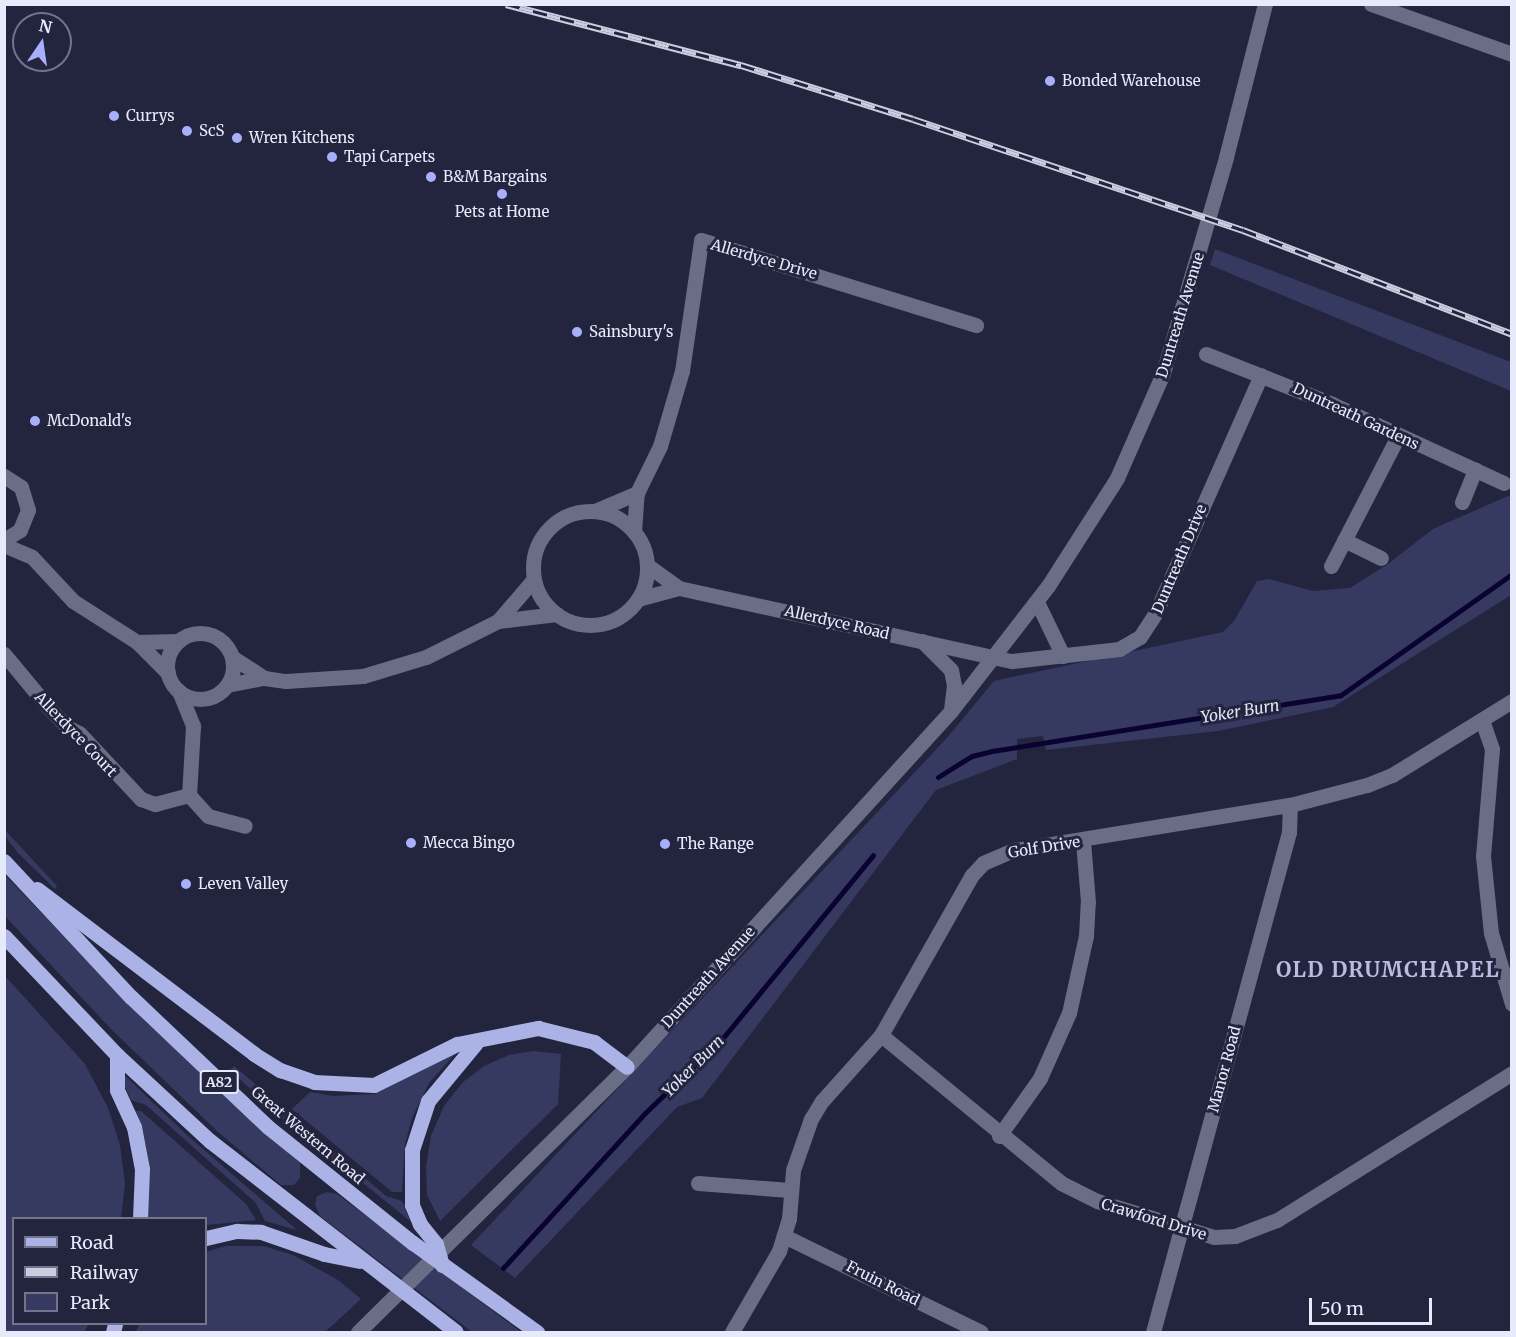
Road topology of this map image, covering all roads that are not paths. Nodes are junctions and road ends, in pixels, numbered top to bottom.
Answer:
1 (1265, 4) edge
2 (1371, 4) edge
3 (1512, 54) edge
4 (976, 325) dead end
5 (1206, 354) dead end
6 (1261, 375) junction
7 (1398, 435) junction
8 (1475, 470) junction
9 (4, 476) edge
10 (1504, 483) dead end
11 (637, 494) junction
12 (1462, 502) dead end
13 (594, 512) junction
14 (25, 523) junction
15 (634, 532) junction
16 (4, 540) edge
17 (1344, 540) junction
18 (4, 546) edge
19 (32, 557) junction
20 (1381, 558) dead end
21 (647, 565) junction
22 (1330, 566) dead end
23 (534, 579) junction
24 (679, 588) junction
25 (638, 599) junction
26 (1037, 602) junction
27 (557, 614) junction
28 (498, 621) junction
29 (178, 641) junction
30 (922, 641) junction
31 (137, 642) junction
32 (4, 654) edge
33 (1063, 656) junction
34 (232, 657) junction
35 (995, 657) junction
36 (168, 673) junction
37 (264, 678) junction
38 (227, 685) junction
39 (179, 691) junction
40 (212, 697) junction
41 (1512, 701) edge
42 (951, 711) junction
43 (1482, 720) junction
44 (192, 726) junction
45 (189, 795) junction
46 (1290, 805) junction
47 (245, 826) dead end
48 (1083, 841) junction
49 (4, 861) edge
50 (18, 876) junction
51 (4, 936) edge
52 (1512, 1004) edge
53 (881, 1035) junction
54 (476, 1043) junction
55 (117, 1055) junction
56 (627, 1067) junction
57 (1512, 1073) edge
58 (999, 1136) junction
59 (698, 1183) dead end
60 (790, 1190) junction
61 (140, 1217) edge
62 (1180, 1229) junction
63 (784, 1236) junction
64 (207, 1238) edge
65 (362, 1262) junction
66 (442, 1265) junction
67 (358, 1332) edge
68 (456, 1332) edge
69 (537, 1332) edge
70 (732, 1332) edge
71 (981, 1332) edge
72 (1154, 1332) edge

1 - 26 street, Duntreath Avenue
2 - 3 street
4 - 11 street, Allerdyce Drive
5 - 6 street, Duntreath Gardens
6 - 7 street, Duntreath Gardens
6 - 33 street, Duntreath Drive
7 - 8 street, Duntreath Gardens
7 - 17 street
8 - 10 street, Duntreath Gardens
8 - 12 street
9 - 14 street
11 - 13 street
11 - 15 street, Allerdyce Drive
13 - 15 street
13 - 23 street
14 - 16 street
14 - 19 street
15 - 21 street
17 - 20 street
17 - 22 street
18 - 19 street
19 - 31 street
21 - 24 street, Allerdyce Road
21 - 25 street
23 - 27 street
23 - 28 street, Allerdyce Road
24 - 25 street, Allerdyce Road
24 - 30 street, Allerdyce Road
25 - 27 street, Allerdyce Road
26 - 33 street
26 - 35 street, Duntreath Avenue
27 - 28 street, Allerdyce Road
28 - 37 street, Allerdyce Road
29 - 31 street
29 - 34 street
29 - 36 street
30 - 35 street, Allerdyce Road
30 - 42 street
31 - 36 street
32 - 45 street, Allerdyce Court
33 - 35 street, Duntreath Drive
34 - 37 street
34 - 38 street
35 - 42 street, Duntreath Avenue
36 - 39 street
37 - 38 street, Allerdyce Road
38 - 40 street, Allerdyce Road
39 - 40 street
39 - 44 street
40 - 44 street
41 - 43 street, Golf Drive
42 - 56 street, Duntreath Avenue
43 - 46 street, Golf Drive
43 - 52 street
44 - 45 street
45 - 47 street
46 - 48 street, Golf Drive
46 - 62 street, Manor Road
48 - 53 street, Golf Drive
48 - 58 street
49 - 50 main road, Great Western Road / A82
50 - 54 main road
50 - 66 main road, Great Western Road / A82
51 - 55 main road
53 - 58 street, Crawford Drive
53 - 60 street, Golf Drive
54 - 56 main road
54 - 66 main road
55 - 61 main road
55 - 65 main road
56 - 67 street, Duntreath Avenue
57 - 62 street, Crawford Drive
58 - 62 street, Crawford Drive
59 - 60 street
60 - 63 street, Golf Drive
62 - 72 street, Manor Road
63 - 70 street, Golf Drive
63 - 71 street, Fruin Road
64 - 65 main road
65 - 68 main road
66 - 69 main road, Great Western Road / A82

